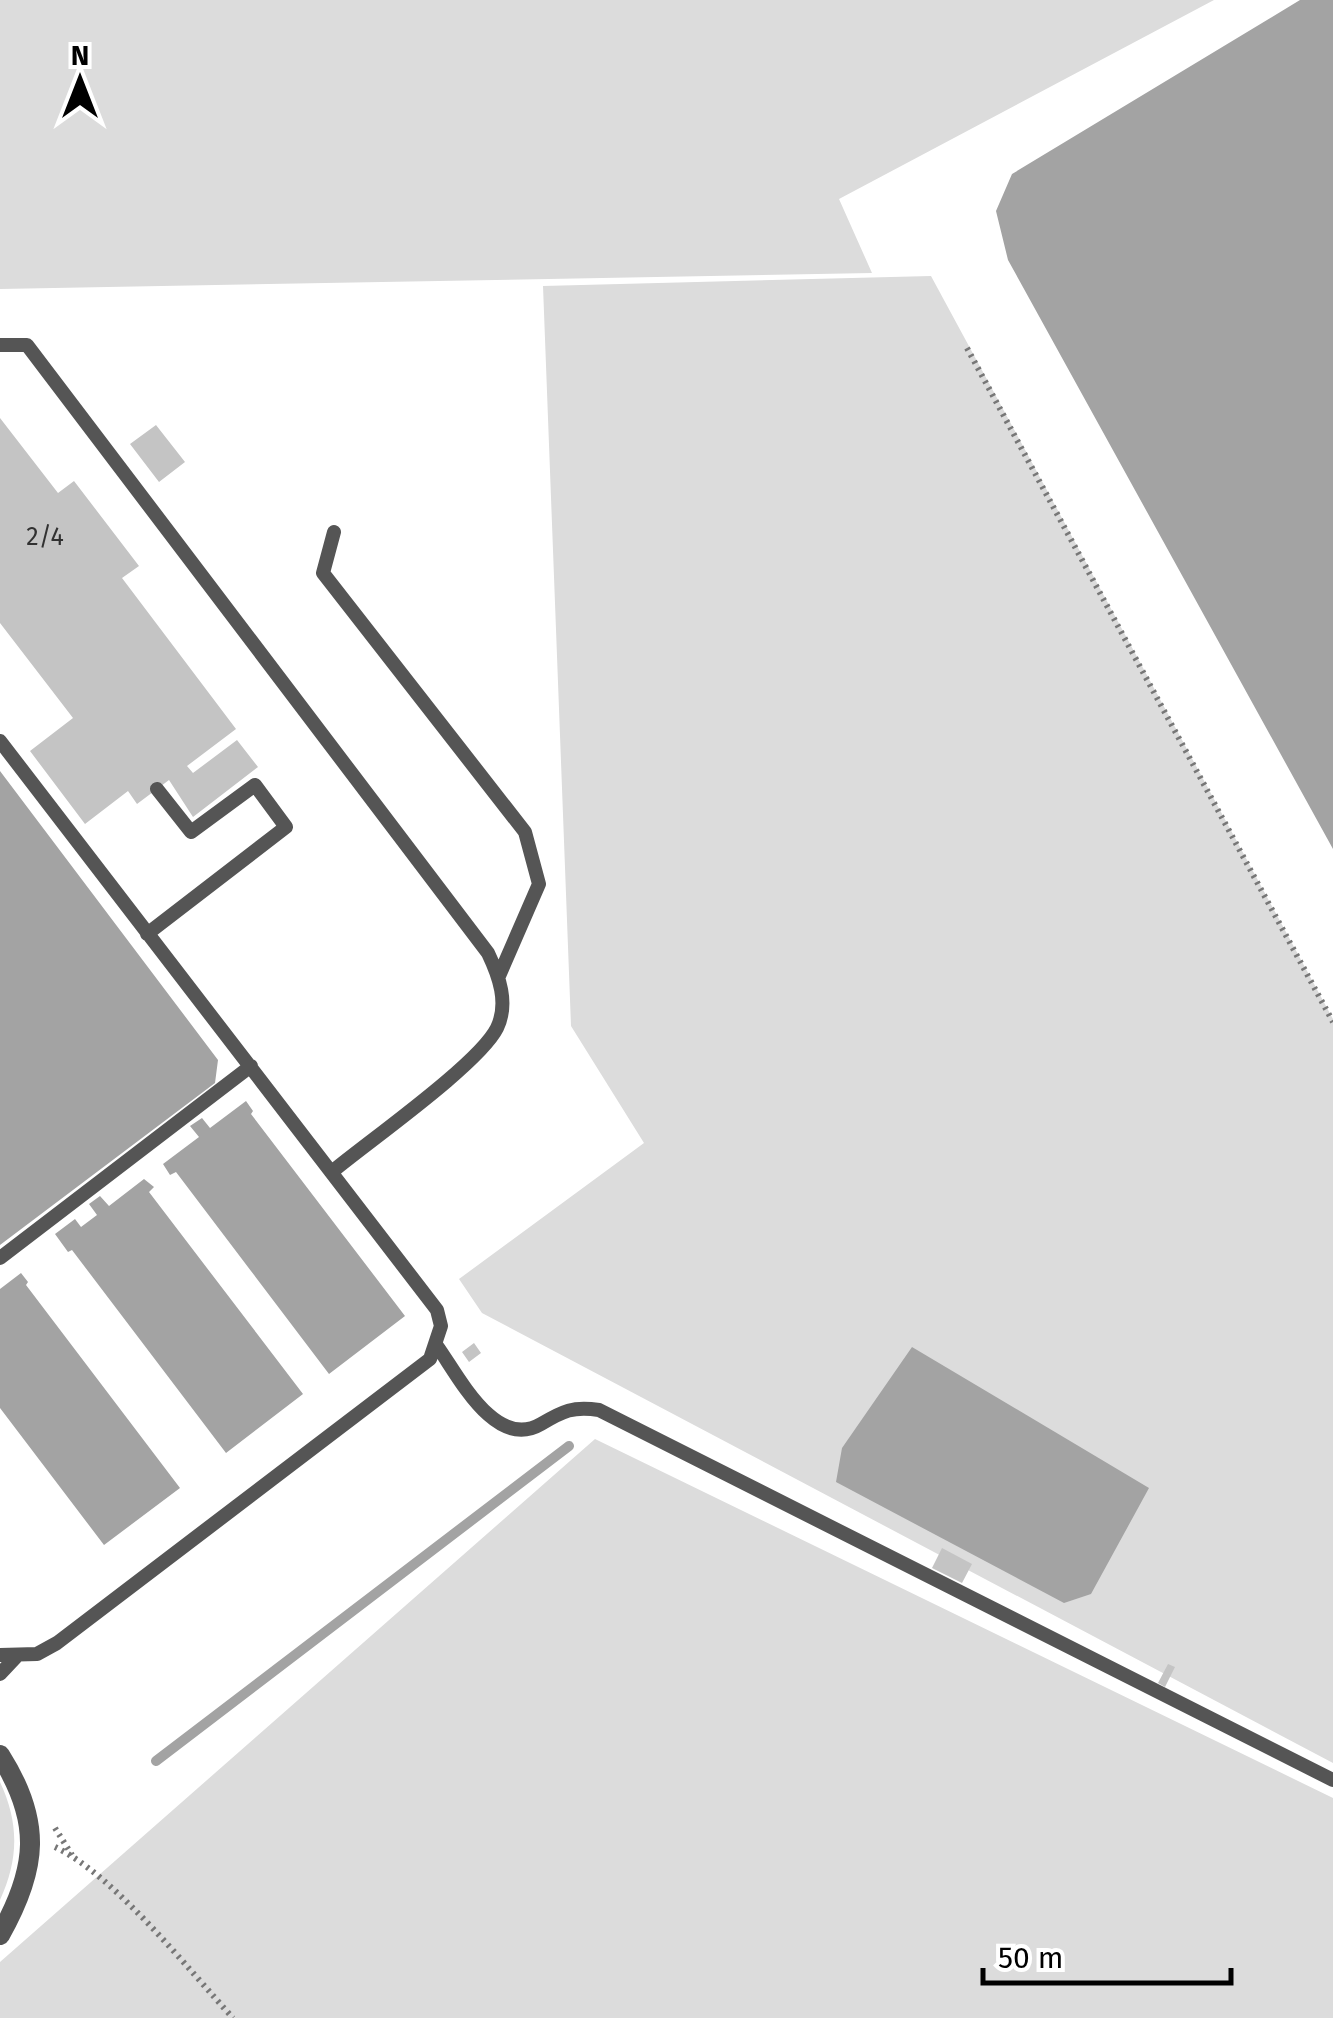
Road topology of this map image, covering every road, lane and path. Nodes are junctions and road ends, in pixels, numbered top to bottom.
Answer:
1 (0, 345) edge
2 (967, 348) dead end
3 (334, 532) dead end
4 (0, 740) edge
5 (156, 789) dead end
6 (147, 934) junction
7 (499, 976) junction
8 (1333, 1022) edge
9 (251, 1066) junction
10 (332, 1171) junction
11 (0, 1258) edge
12 (437, 1346) junction
13 (0, 1655) edge
14 (16, 1658) junction
15 (0, 1674) edge
16 (0, 1754) edge
17 (1333, 1780) edge
18 (47, 1815) dead end
19 (31, 1836) junction
20 (72, 1854) junction
21 (0, 1935) edge
22 (233, 2018) edge

1 - 7 lane
2 - 8 path
3 - 7 lane
4 - 6 lane
5 - 6 lane
6 - 9 lane
7 - 10 lane
9 - 10 lane
9 - 11 lane
10 - 12 lane
12 - 14 lane
12 - 17 lane
13 - 14 lane
14 - 15 lane
16 - 19 street
18 - 20 path
19 - 20 path
19 - 21 street
20 - 22 path

